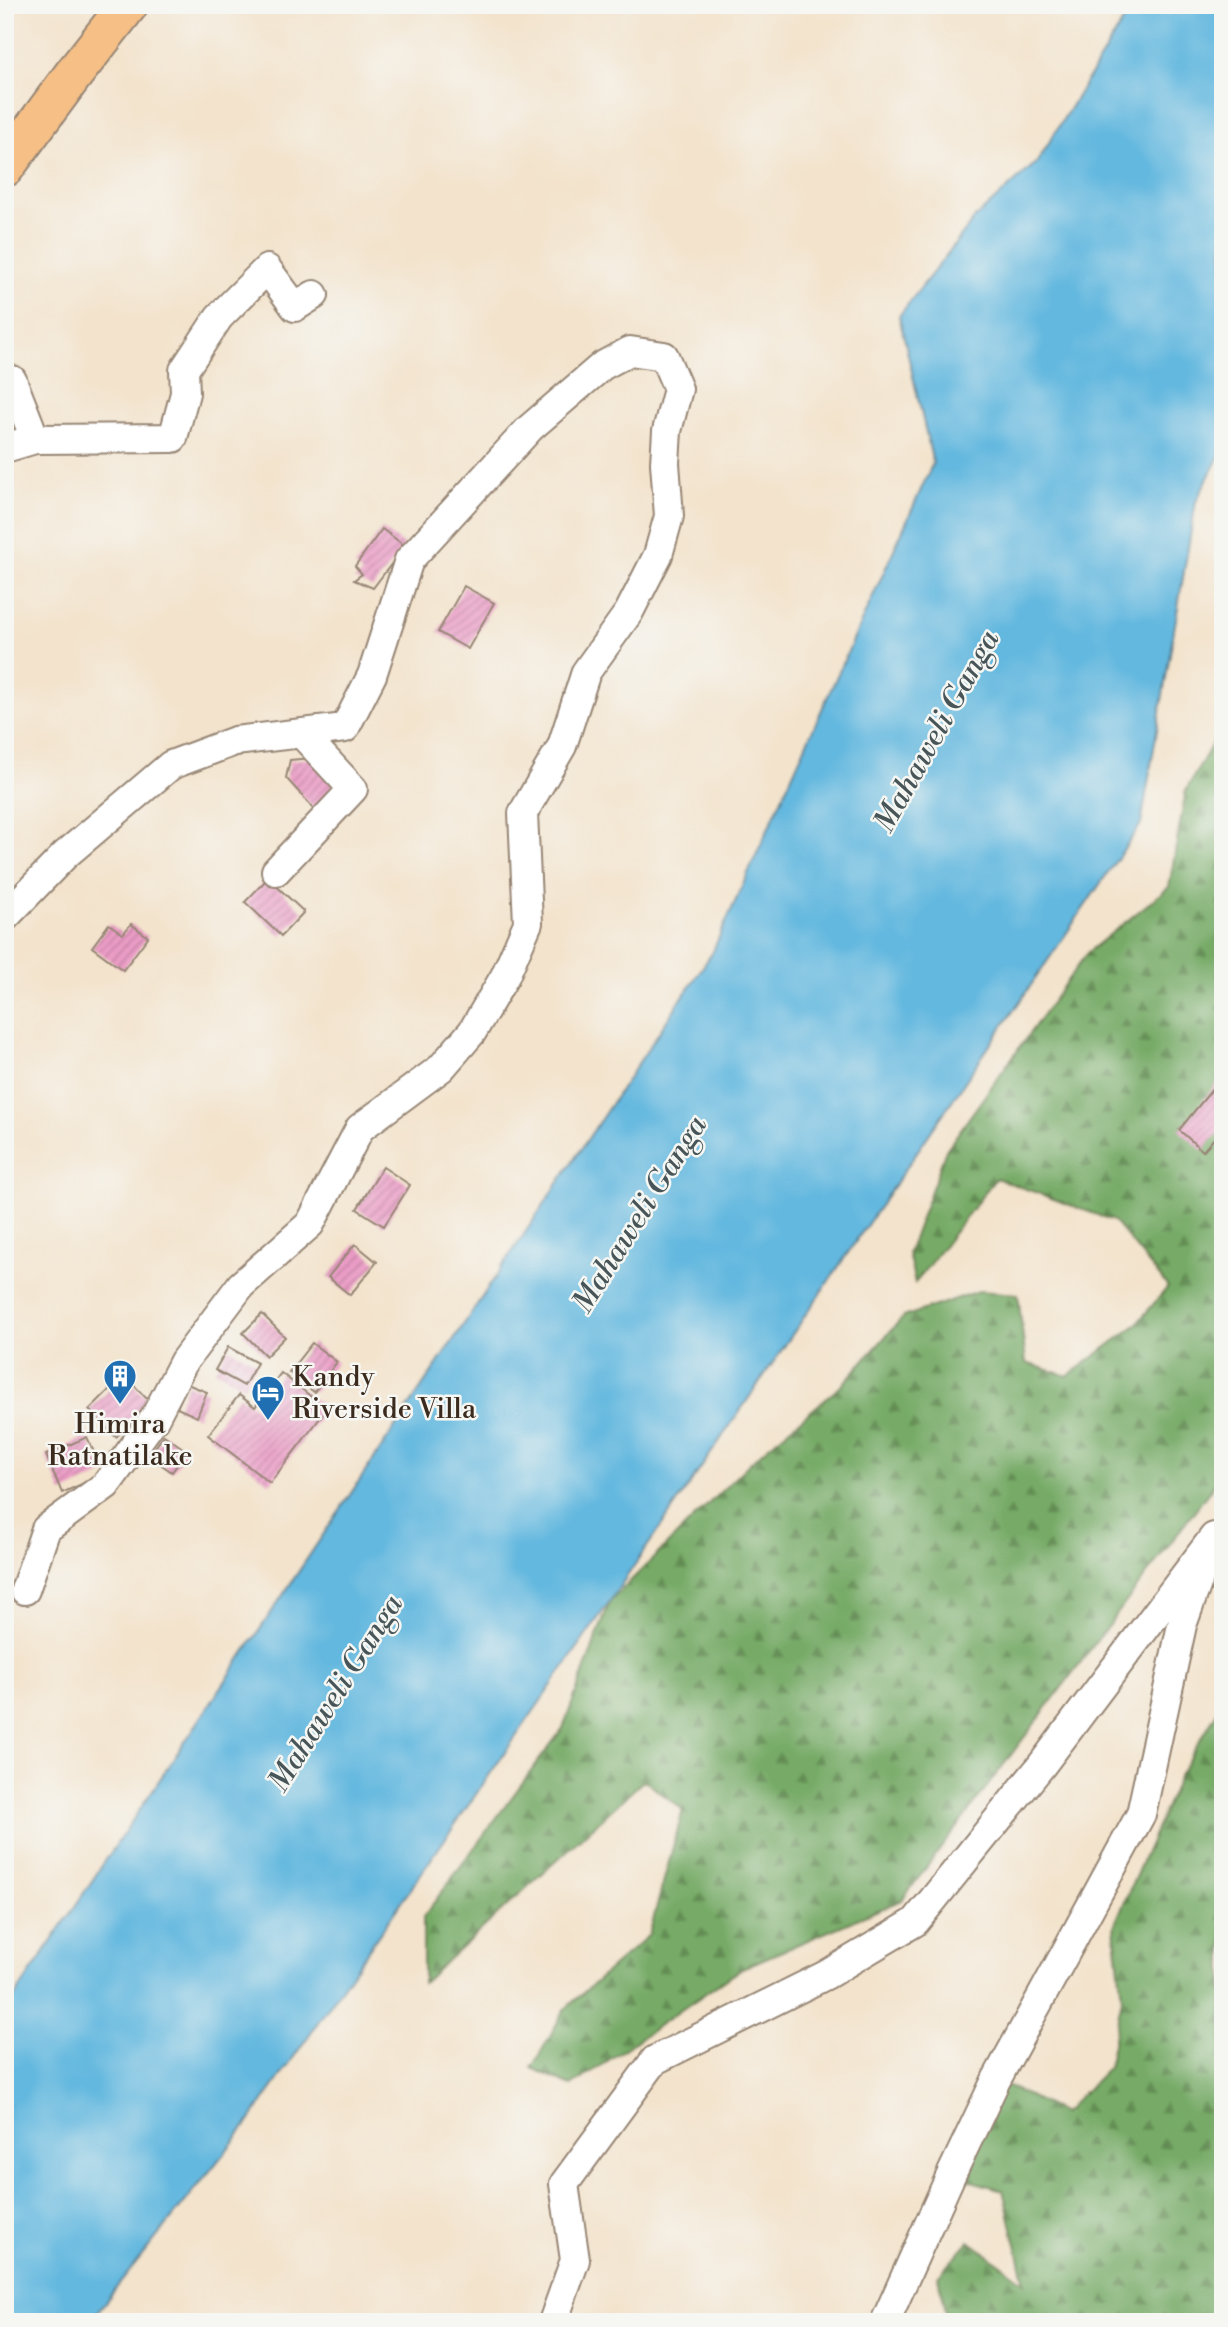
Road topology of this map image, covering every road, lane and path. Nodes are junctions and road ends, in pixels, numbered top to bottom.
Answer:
1 (128, 5) edge
2 (5, 167) edge
3 (314, 295) dead end
4 (12, 380) dead end
5 (35, 439) junction
6 (5, 448) edge
7 (303, 734) junction
8 (276, 871) dead end
9 (5, 917) edge
10 (1219, 1531) edge
11 (25, 1590) dead end
12 (553, 2322) edge
13 (886, 2322) edge

1 - 2 highway
3 - 5 street
4 - 5 street
5 - 6 street
7 - 8 street
7 - 9 street
7 - 11 street
10 - 12 street
10 - 13 street

